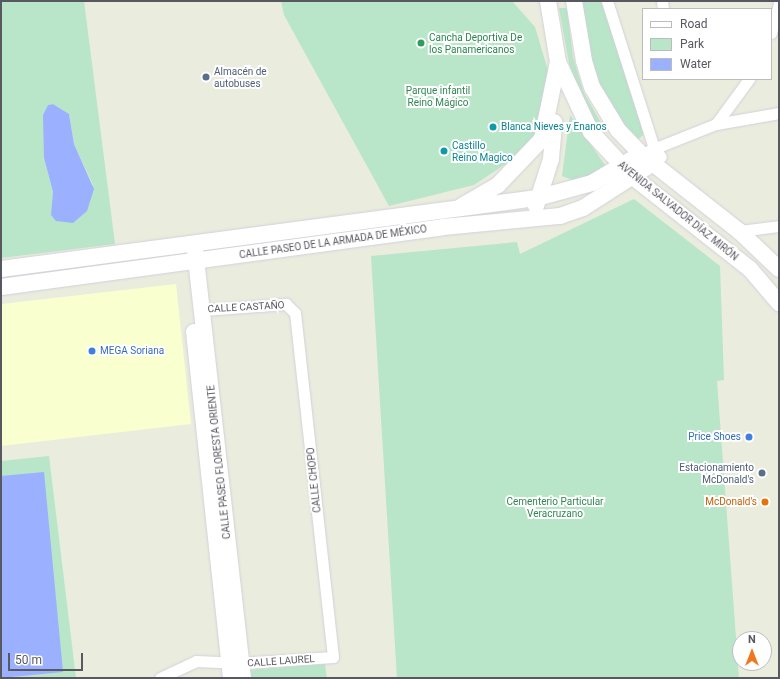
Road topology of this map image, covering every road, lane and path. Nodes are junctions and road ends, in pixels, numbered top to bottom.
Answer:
1 (550, 1) edge
2 (574, 1) edge
3 (606, 1) edge
4 (779, 3) edge
5 (772, 29) edge
6 (558, 62) junction
7 (748, 80) edge
8 (553, 86) junction
9 (779, 113) edge
10 (716, 124) junction
11 (652, 156) junction
12 (622, 166) junction
13 (633, 176) junction
14 (537, 198) junction
15 (455, 209) junction
16 (535, 218) junction
17 (779, 226) edge
18 (739, 231) junction
19 (121, 254) junction
20 (190, 254) junction
21 (62, 262) junction
22 (1, 269) edge
23 (779, 269) edge
24 (124, 271) junction
25 (64, 278) junction
26 (1, 287) edge
27 (779, 303) edge
28 (290, 305) joint
29 (202, 310) junction
30 (333, 657) joint
31 (238, 668) edge
32 (160, 678) edge
33 (231, 678) edge

1 - 6 main road, AVENIDA SALVADOR DÍAZ MIRÓN
2 - 11 main road, AVENIDA SALVADOR DÍAZ MIRÓN
3 - 11 street
4 - 5 street
6 - 8 main road
6 - 12 main road, AVENIDA SALVADOR DÍAZ MIRÓN
7 - 10 street
8 - 14 main road
8 - 15 main road
9 - 10 street
10 - 11 street
11 - 12 main road, CALLE PASEO DE LA ARMADA DE MÉXICO
11 - 13 main road, CALLE PASEO DE LA ARMADA DE MÉXICO
11 - 18 main road, AVENIDA SALVADOR DÍAZ MIRÓN
12 - 13 main road, AVENIDA SALVADOR DÍAZ MIRÓN
12 - 14 main road, CALLE PASEO DE LA ARMADA DE MÉXICO
13 - 16 main road, CALLE PASEO DE LA ARMADA DE MÉXICO
13 - 27 main road, AVENIDA SALVADOR DÍAZ MIRÓN
14 - 15 main road, CALLE PASEO DE LA ARMADA DE MÉXICO
14 - 16 main road
15 - 20 main road, CALLE PASEO DE LA ARMADA DE MÉXICO
16 - 20 main road, CALLE PASEO DE LA ARMADA DE MÉXICO
17 - 18 street
18 - 23 main road, AVENIDA SALVADOR DÍAZ MIRÓN
19 - 20 main road, CALLE PASEO DE LA ARMADA DE MÉXICO
19 - 21 main road, CALLE PASEO DE LA ARMADA DE MÉXICO
19 - 24 main road
20 - 24 main road, CALLE PASEO DE LA ARMADA DE MÉXICO
20 - 29 main road, CALLE PASEO FLORESTA ORIENTE
20 - 31 main road, CALLE PASEO FLORESTA ORIENTE
21 - 22 main road, CALLE PASEO DE LA ARMADA DE MÉXICO
21 - 25 main road
24 - 25 main road, CALLE PASEO DE LA ARMADA DE MÉXICO
25 - 26 main road, CALLE PASEO DE LA ARMADA DE MÉXICO
28 - 29 street, CALLE CASTAÑO
28 - 30 street, CALLE CHOPO
29 - 31 main road, CALLE PASEO FLORESTA ORIENTE
30 - 31 street, CALLE LAUREL
31 - 32 street, CALLE LAUREL
31 - 33 main road, CALLE PASEO FLORESTA ORIENTE

